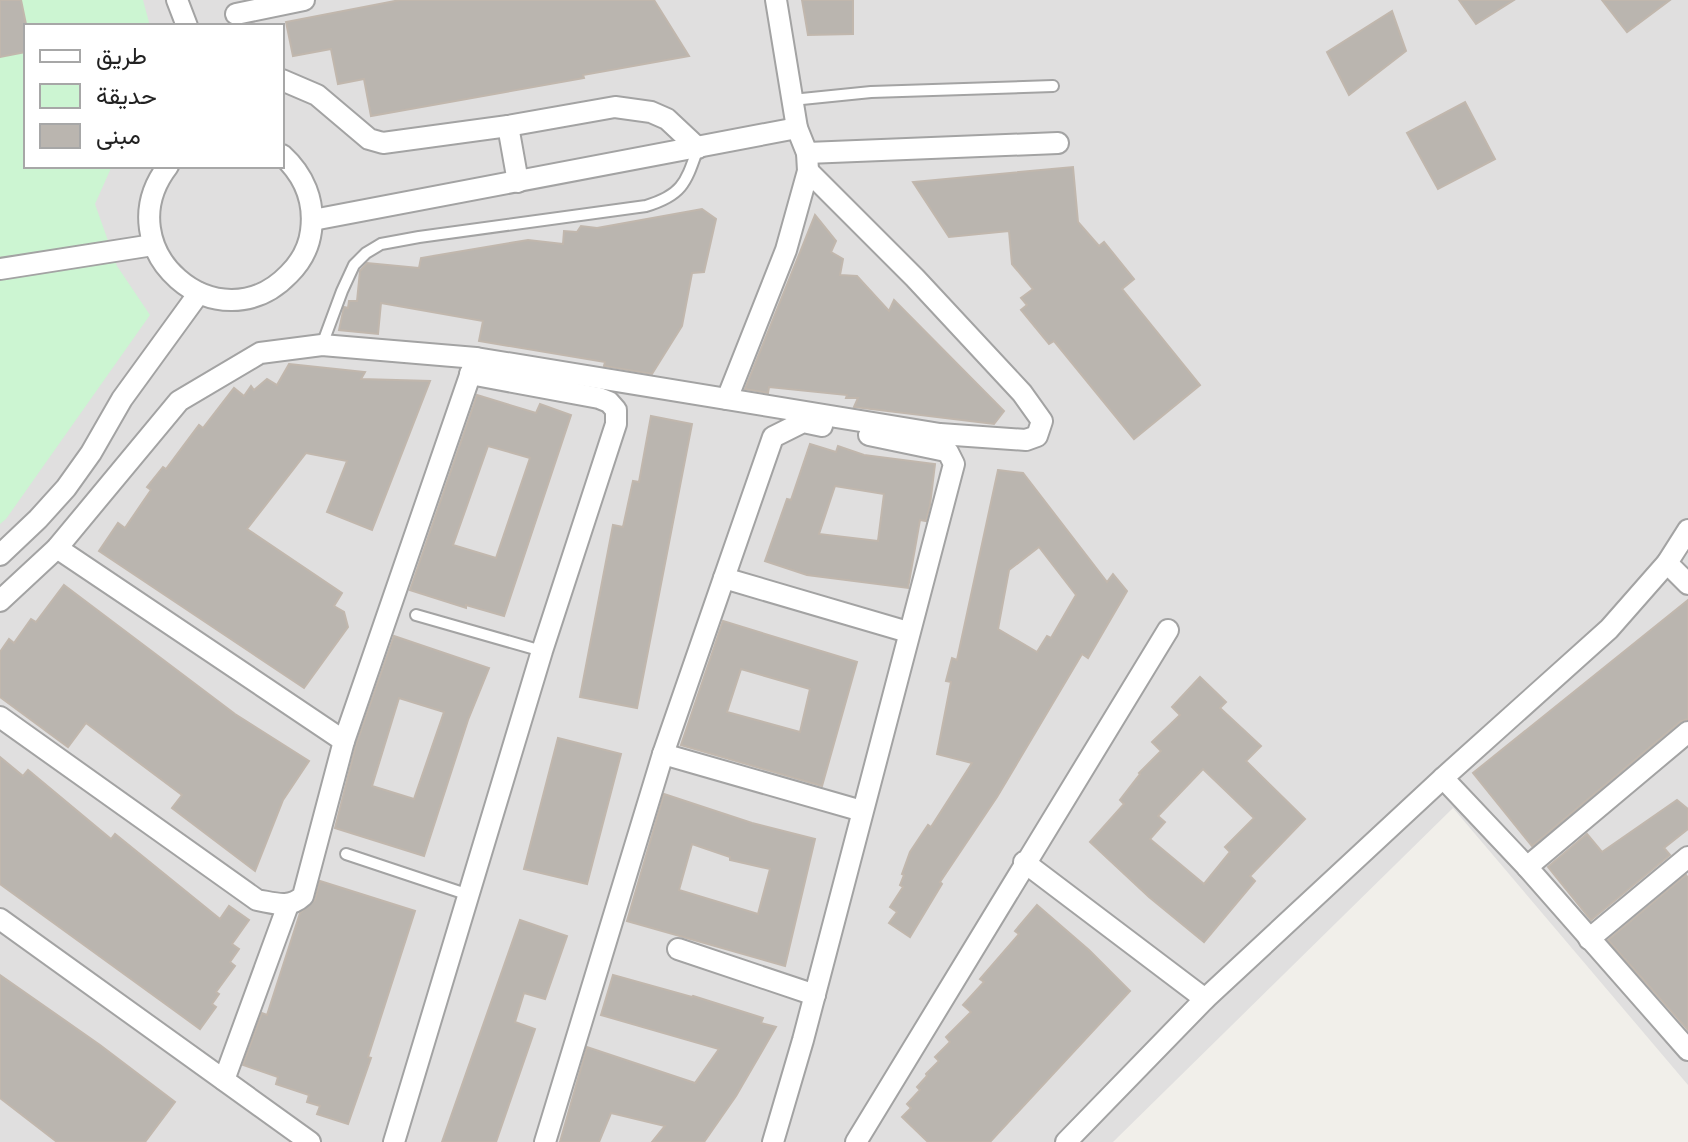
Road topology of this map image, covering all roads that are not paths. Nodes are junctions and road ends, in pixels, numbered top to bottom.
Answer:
1 (177, 0) edge
2 (304, 0) edge
3 (776, 0) edge
4 (235, 13) edge
5 (186, 24) edge
6 (284, 81) edge
7 (1053, 86) dead end
8 (792, 100) junction
9 (508, 126) junction
10 (797, 128) junction
11 (1058, 143) dead end
12 (698, 148) junction
13 (284, 157) edge
14 (807, 162) junction
15 (167, 168) edge
16 (518, 182) junction
17 (313, 220) junction
18 (153, 245) junction
19 (0, 269) edge
20 (199, 293) junction
21 (322, 345) junction
22 (473, 366) junction
23 (727, 399) junction
24 (1688, 530) edge
25 (57, 548) junction
26 (0, 555) edge
27 (1667, 563) junction
28 (724, 578) junction
29 (1688, 584) edge
30 (0, 601) edge
31 (416, 615) dead end
32 (1168, 630) dead end
33 (908, 632) junction
34 (542, 651) junction
35 (0, 717) edge
36 (1688, 732) edge
37 (344, 741) junction
38 (663, 754) junction
39 (1443, 778) junction
40 (862, 811) junction
41 (346, 854) dead end
42 (1688, 857) edge
43 (1024, 862) junction
44 (1527, 867) junction
45 (469, 895) junction
46 (288, 905) junction
47 (0, 919) edge
48 (1589, 939) junction
49 (678, 949) dead end
50 (815, 995) junction
51 (1205, 999) junction
52 (1688, 1050) edge
53 (224, 1080) junction
54 (310, 1142) edge
55 (394, 1142) edge
56 (545, 1142) edge
57 (773, 1142) edge
58 (856, 1142) edge
59 (1066, 1142) edge

1 - 5 street
2 - 4 street
3 - 8 street
6 - 9 street
7 - 8 lane
8 - 10 street
9 - 12 street
9 - 16 street
10 - 12 street
10 - 14 street
11 - 14 street
12 - 16 street
12 - 21 lane
13 - 17 street
14 - 23 street
14 - 23 street
15 - 18 street
16 - 17 street
17 - 20 street
18 - 19 street
18 - 20 street
20 - 26 street
21 - 22 street
21 - 25 street
22 - 23 street
22 - 34 street
22 - 37 street
24 - 27 street
25 - 30 street
25 - 37 street
27 - 29 street
27 - 39 street
28 - 33 street
28 - 33 street
28 - 38 street
31 - 34 lane
32 - 43 street
33 - 40 street
34 - 45 street
35 - 46 street
36 - 44 street
37 - 46 street
38 - 40 street
38 - 56 street
39 - 44 street
39 - 51 street
40 - 50 street
41 - 45 lane
42 - 48 street
43 - 51 street
43 - 58 street
44 - 48 street
45 - 55 street
46 - 53 street
47 - 53 street
48 - 52 street
49 - 50 street
50 - 57 street
51 - 59 street
53 - 54 street

